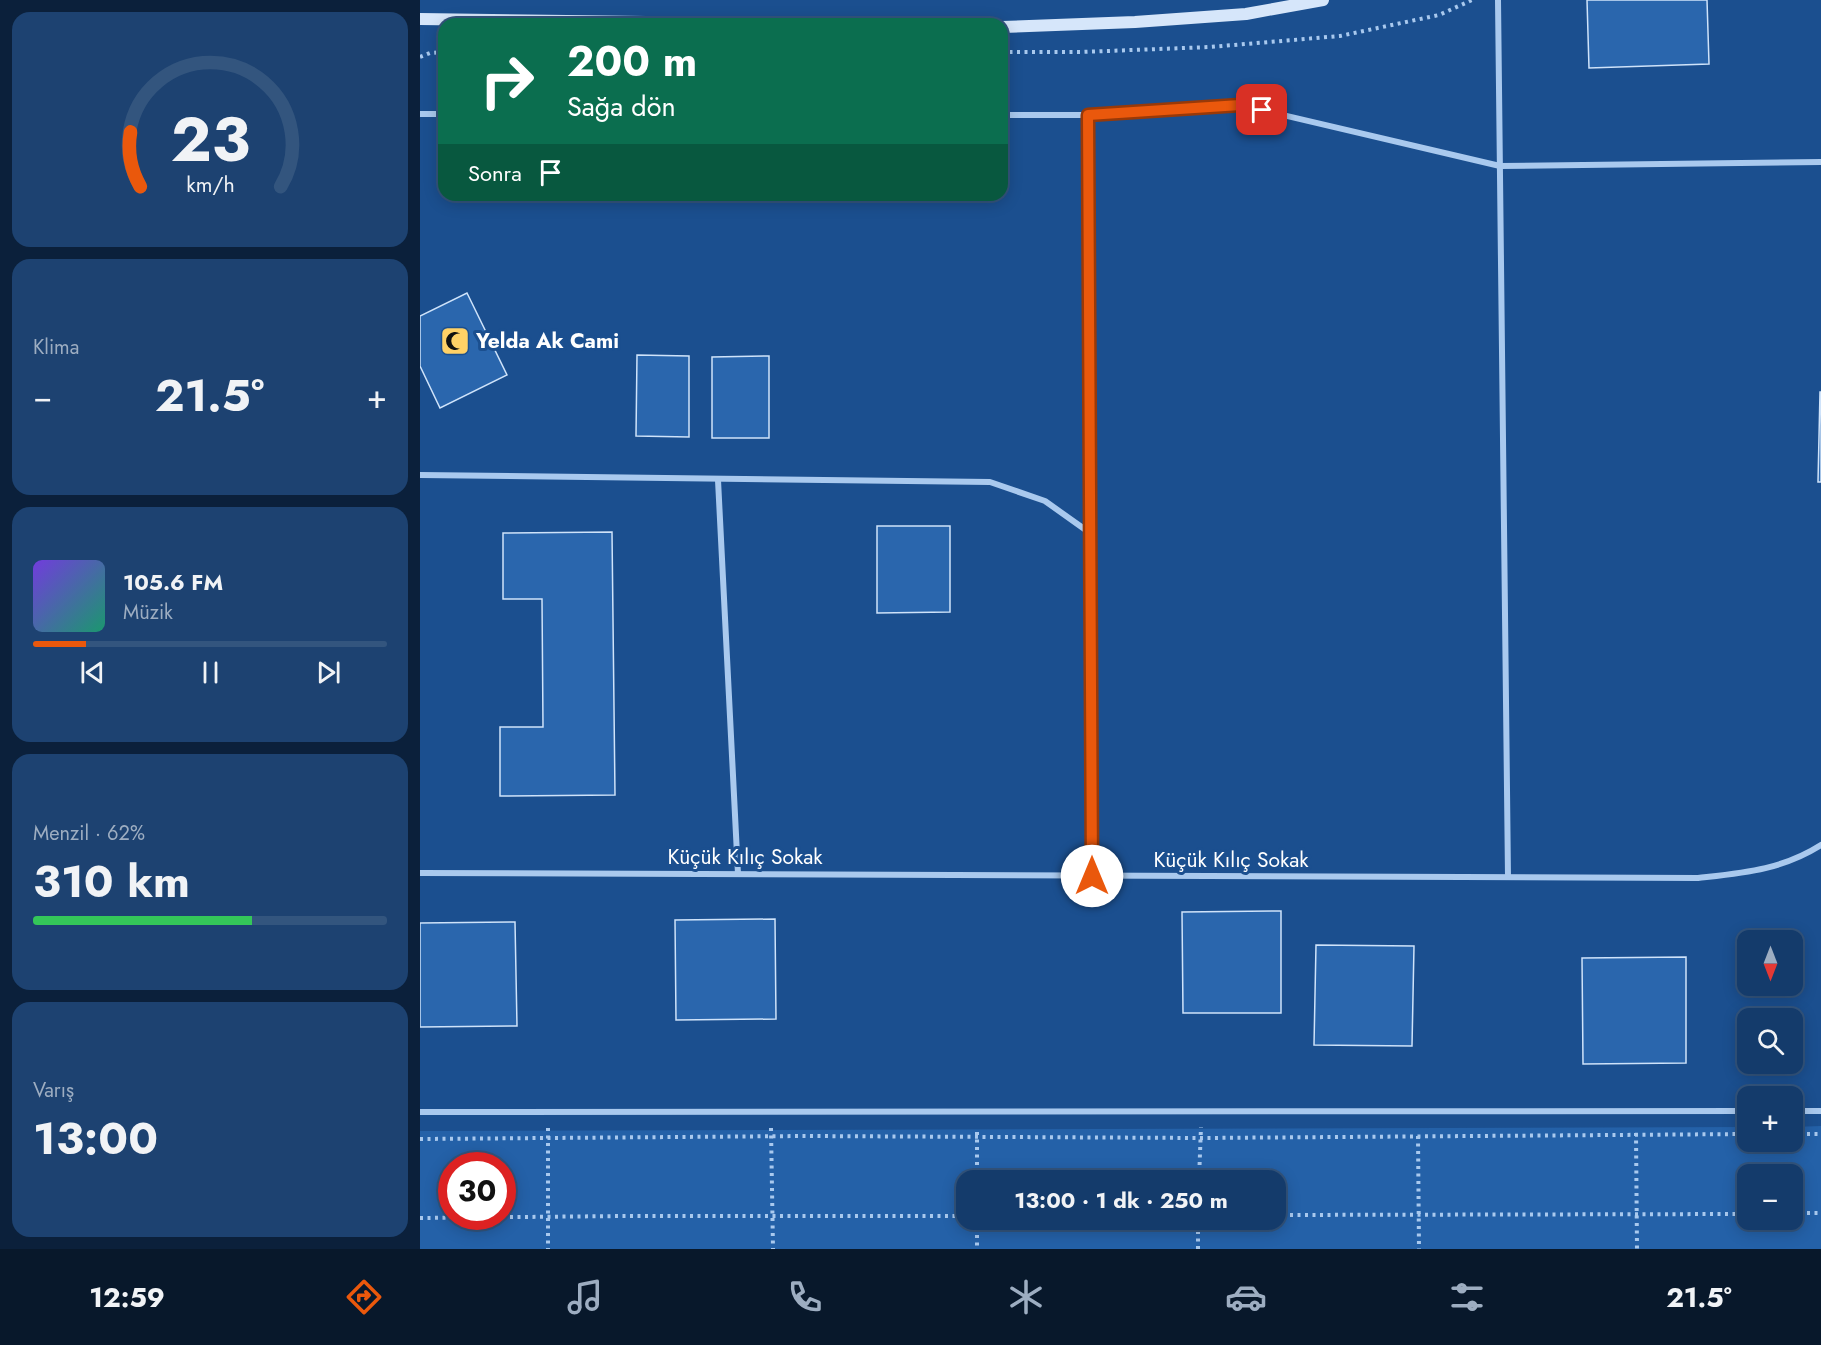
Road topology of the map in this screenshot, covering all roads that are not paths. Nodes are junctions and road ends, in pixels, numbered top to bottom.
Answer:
1 (1323, 0) edge
2 (1498, 0) edge
3 (421, 19) edge
4 (438, 19) edge
5 (1008, 27) edge
6 (420, 114) edge
7 (438, 114) edge
8 (1008, 115) edge
9 (1088, 115) junction
10 (1821, 162) edge
11 (1500, 166) junction
12 (420, 475) edge
13 (718, 480) junction
14 (1090, 533) junction
15 (1821, 845) edge
16 (420, 873) edge
17 (738, 874) junction
18 (1092, 876) junction
19 (1508, 877) junction
20 (1737, 1111) edge
21 (1803, 1111) edge
22 (1821, 1111) edge
23 (420, 1112) edge

1 - 5 main road
2 - 11 street
3 - 4 main road
6 - 7 street
8 - 9 street
9 - 11 street
9 - 14 street
10 - 11 street
11 - 19 street
12 - 13 street
13 - 14 street
13 - 17 street
14 - 18 street
15 - 19 street, Küçük Kılıç Sokak
16 - 17 street, Küçük Kılıç Sokak
17 - 18 street, Küçük Kılıç Sokak
18 - 19 street, Küçük Kılıç Sokak
20 - 23 street
21 - 22 street

